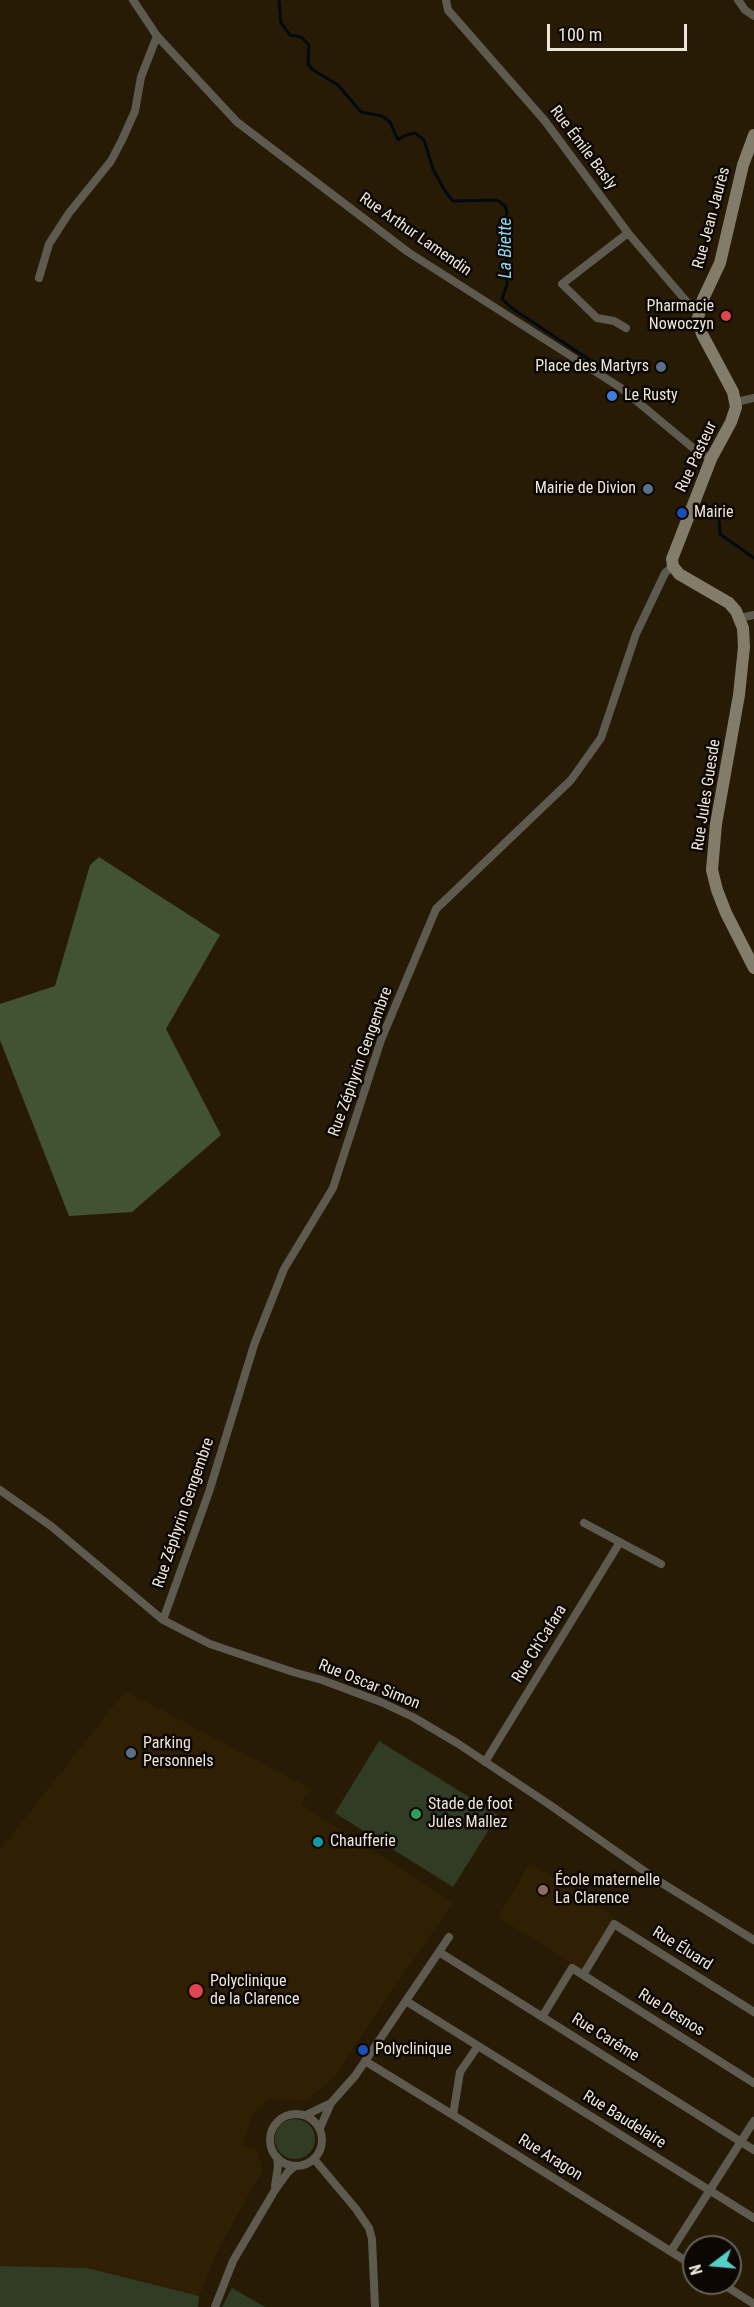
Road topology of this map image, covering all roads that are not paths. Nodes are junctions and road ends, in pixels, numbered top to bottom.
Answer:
1 (133, 0) edge
2 (446, 0) edge
3 (738, 0) edge
4 (754, 16) edge
5 (157, 36) junction
6 (754, 135) edge
7 (628, 233) junction
8 (39, 278) dead end
9 (700, 310) junction
10 (626, 328) dead end
11 (754, 398) edge
12 (736, 402) junction
13 (711, 459) junction
14 (673, 566) junction
15 (754, 615) edge
16 (740, 618) junction
17 (754, 968) edge
18 (0, 1490) edge
19 (584, 1523) dead end
20 (620, 1542) junction
21 (661, 1564) dead end
22 (163, 1620) junction
23 (485, 1762) junction
24 (449, 1937) dead end
25 (754, 1940) edge
26 (439, 1952) junction
27 (583, 1974) junction
28 (406, 2001) junction
29 (754, 2012) edge
30 (542, 2017) junction
31 (478, 2046) junction
32 (365, 2061) junction
33 (754, 2083) edge
34 (332, 2103) junction
35 (306, 2115) junction
36 (453, 2115) junction
37 (754, 2121) edge
38 (320, 2128) junction
39 (741, 2141) junction
40 (754, 2150) edge
41 (277, 2157) junction
42 (314, 2159) junction
43 (295, 2166) junction
44 (274, 2190) junction
45 (710, 2191) junction
46 (754, 2218) edge
47 (671, 2251) junction
48 (682, 2258) edge
49 (740, 2295) edge
50 (754, 2304) edge
51 (215, 2307) edge
52 (375, 2307) edge

1 - 5 street, Rue Arthur Lamendin
2 - 7 street, Rue Émile Basly
3 - 4 street
5 - 8 street
5 - 13 street, Rue Arthur Lamendin
6 - 9 main road, Rue Jean Jaurès
7 - 9 street, Rue Émile Basly
7 - 10 street
9 - 12 main road
11 - 12 street
12 - 13 main road, Rue Pasteur
13 - 14 main road, Rue Pasteur
14 - 16 main road
14 - 22 street, Rue Zéphyrin Gengembre
15 - 16 street
16 - 17 main road, Rue Jules Guesde
18 - 22 street, Rue Oscar Simon
19 - 20 street
20 - 21 street
20 - 23 street, Rue Ch'Cafara
22 - 23 street, Rue Oscar Simon
23 - 25 street, Rue Oscar Simon
24 - 26 street
26 - 28 street
26 - 30 street, Rue Carême
27 - 29 street, Rue Éluard
27 - 30 street, Rue Desnos
27 - 33 street, Rue Desnos
28 - 31 street, Rue Baudelaire
28 - 32 street
30 - 39 street, Rue Carême
31 - 36 street
31 - 45 street, Rue Baudelaire
32 - 34 street
32 - 36 street, Rue Aragon
34 - 35 street
34 - 38 street
35 - 38 street
35 - 41 street
36 - 47 street, Rue Aragon
37 - 39 street
38 - 42 street
39 - 40 street, Rue Carême
39 - 45 street
41 - 43 street
41 - 44 street
42 - 43 street
42 - 52 street
43 - 44 street
44 - 51 street
45 - 46 street, Rue Baudelaire
45 - 47 street
47 - 48 street, Rue Aragon
49 - 50 street

